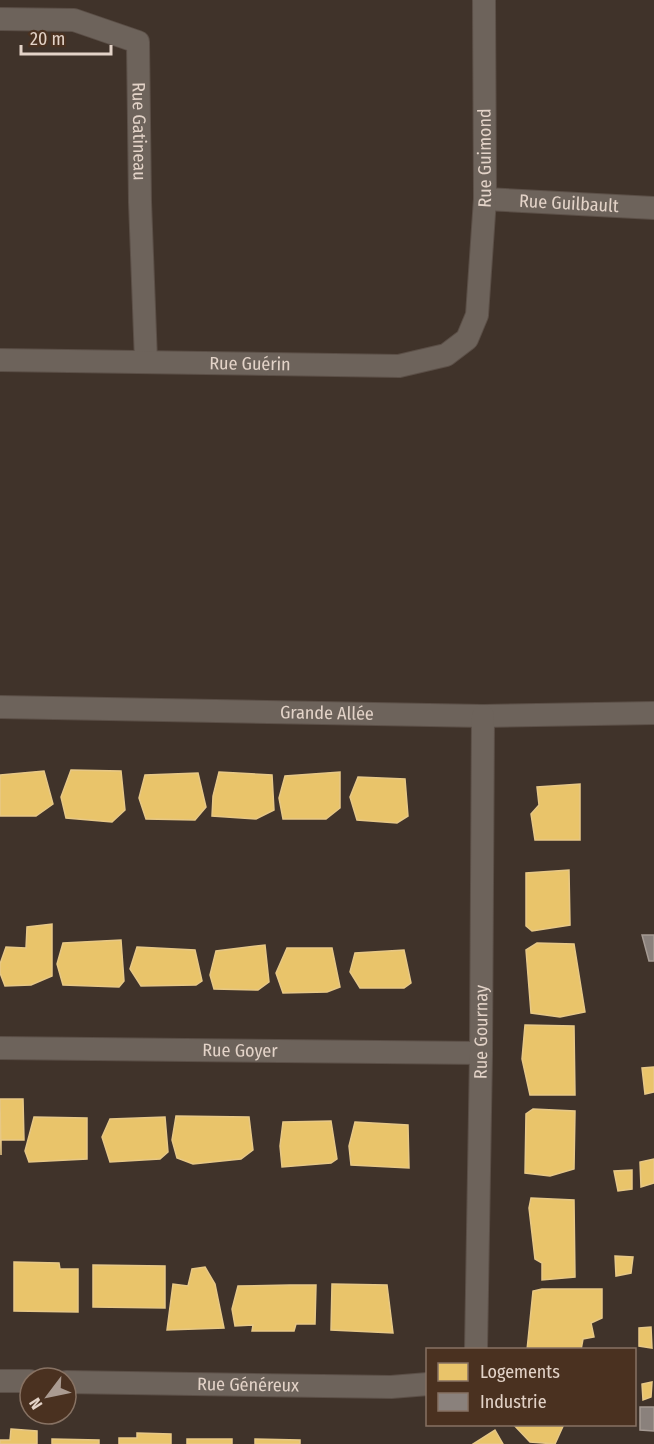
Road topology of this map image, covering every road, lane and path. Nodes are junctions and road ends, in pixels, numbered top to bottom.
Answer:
1 (484, 0) edge
2 (0, 19) edge
3 (485, 199) junction
4 (654, 208) edge
5 (477, 315) joint
6 (0, 360) edge
7 (146, 361) junction
8 (0, 707) edge
9 (654, 713) edge
10 (483, 716) junction
11 (0, 1048) edge
12 (481, 1053) junction
13 (476, 1348) edge
14 (0, 1381) edge
15 (18, 1381) edge
16 (78, 1382) edge
17 (426, 1384) edge

1 - 3 street, Rue Guimond
2 - 7 street, Rue Gatineau
3 - 4 street, Rue Guilbault
3 - 5 street, Rue Guimond
5 - 7 street, Rue Guérin
6 - 7 street, Rue Guérin
8 - 10 street, Grande Allée
9 - 10 street, Grande Allée
10 - 12 street, Rue Gournay
11 - 12 street, Rue Goyer
12 - 13 street, Rue Gournay
14 - 15 street
16 - 17 street, Rue Généreux

